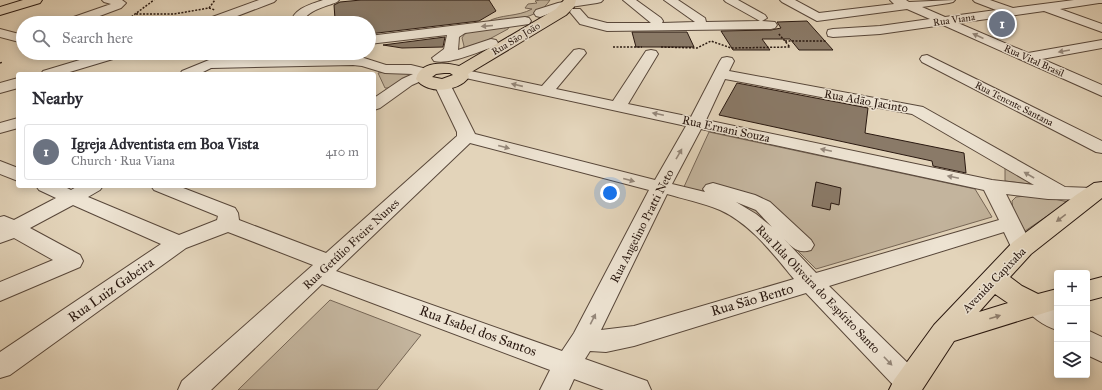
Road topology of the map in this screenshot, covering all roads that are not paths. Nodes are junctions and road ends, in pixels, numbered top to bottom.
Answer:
1 (36, 0) edge
2 (108, 0) edge
3 (270, 0) edge
4 (333, 0) edge
5 (553, 0) edge
6 (629, 0) edge
7 (670, 0) edge
8 (730, 0) edge
9 (786, 0) edge
10 (896, 0) edge
11 (949, 0) edge
12 (979, 0) edge
13 (1090, 0) edge
14 (590, 1) edge
15 (812, 4) dead end
16 (908, 5) junction
17 (796, 6) junction
18 (1046, 7) junction
19 (567, 8) edge
20 (0, 11) edge
21 (1011, 12) junction
22 (540, 13) junction
23 (89, 16) edge
24 (227, 16) edge
25 (299, 16) edge
26 (701, 20) dead end
27 (525, 21) junction
28 (657, 21) dead end
29 (944, 21) junction
30 (1102, 28) edge
31 (461, 30) junction
32 (0, 33) edge
33 (16, 37) edge
34 (832, 37) road end
35 (376, 39) edge
36 (1102, 44) edge
37 (651, 50) road end
38 (579, 53) dead end
39 (1026, 58) junction
40 (927, 59) dead end
41 (67, 60) edge
42 (94, 60) edge
43 (385, 68) junction
44 (724, 68) joint
45 (478, 69) junction
46 (433, 71) junction
47 (51, 72) edge
48 (53, 72) edge
49 (191, 72) edge
50 (366, 72) edge
51 (16, 84) edge
52 (0, 88) edge
53 (1099, 88) edge
54 (546, 91) junction
55 (376, 104) edge
56 (618, 106) junction
57 (697, 122) junction
58 (466, 137) junction
59 (1102, 148) edge
60 (995, 154) junction
61 (0, 167) edge
62 (16, 174) edge
63 (664, 181) junction
64 (51, 188) edge
65 (88, 188) edge
66 (165, 188) edge
67 (1097, 191) edge
68 (1063, 194) junction
69 (72, 197) junction
70 (1001, 204) junction
71 (228, 224) junction
72 (5, 228) edge
73 (178, 243) junction
74 (802, 245) dead end
75 (1022, 248) junction
76 (325, 268) junction
77 (995, 276) junction
78 (811, 283) junction
79 (1102, 287) edge
80 (1090, 290) edge
81 (0, 292) edge
82 (1046, 301) edge
83 (1054, 315) edge
84 (944, 333) junction
85 (583, 340) junction
86 (1088, 342) edge
87 (1102, 351) edge
88 (568, 364) junction
89 (0, 367) edge
90 (907, 387) edge
91 (192, 390) edge
92 (554, 390) edge
93 (637, 390) edge

1 - 20 main road
2 - 23 street
3 - 24 street
4 - 25 street
5 - 22 main road, Rua São João
6 - 28 street
7 - 26 street
8 - 19 street
9 - 17 street
10 - 16 street, Rua Vital Brasil
11 - 16 street
12 - 21 street
13 - 18 street, Rua Viana
14 - 19 street
15 - 17 street
16 - 17 street
16 - 29 street, Rua Vital Brasil
18 - 21 street, Rua Viana
18 - 30 street
19 - 22 street
19 - 45 main road, Rua São João
21 - 29 street, Rua Viana
22 - 27 main road, Rua São João
27 -> 31 street
27 - 46 main road, Rua São João
29 - 34 street, Rua Viana
39 -> 29 street, Rua Vital Brasil
31 - 35 street
31 - 46 street
32 - 33 street
36 -> 39 street
37 - 56 street
38 - 54 street
39 - 53 street, Rua Vital Brasil
40 - 59 street, Rua Tenente Santana
41 - 47 street
42 - 48 street
43 - 46 street
43 - 49 street
43 - 50 street
44 - 57 street, Rua Angelino Pratti Neto
44 - 60 street, Rua Adão Jacinto
45 - 46 main road, Rua São João
54 -> 45 street, Rua Ernani Souza
46 - 55 street
46 - 58 street
51 - 52 street
54 - 56 street, Rua Ernani Souza
57 -> 56 street, Rua Ernani Souza
63 -> 57 street, Rua Angelino Pratti Neto
70 -> 57 street, Rua Ernani Souza
58 -> 63 street, Rua Ilda Oliveira do Espírito Santo
58 - 76 street, Rua Getúlio Freire Nunes
68 -> 60 street, Rua Adão Jacinto
60 - 70 street
61 - 62 street
63 - 74 street
63 - 78 street, Rua Ilda Oliveira do Espírito Santo
85 -> 63 street, Rua Angelino Pratti Neto
64 - 69 street
65 - 69 street
66 - 71 street
67 - 68 street
67 -> 75 main road, Avenida Capixaba
68 - 70 street
69 - 72 street
69 - 73 street
70 - 75 street
70 - 78 street, Rua São Bento
71 - 73 street, Rua Luiz Gabeira
71 - 76 street, Rua Isabel dos Santos
72 - 81 street
73 - 89 street, Rua Luiz Gabeira
75 - 77 main road, Avenida Capixaba
76 - 88 street, Rua Isabel dos Santos
76 - 91 street, Rua Getúlio Freire Nunes
77 - 82 main road
77 - 84 main road, Avenida Capixaba
78 - 85 street, Rua São Bento
78 -> 90 street, Rua Ilda Oliveira do Espírito Santo
79 - 80 main road
82 - 83 street
84 -> 82 main road
84 - 90 main road, Avenida Capixaba
85 - 88 street, Rua Angelino Pratti Neto
86 - 87 street
88 - 92 street, Rua Angelino Pratti Neto
88 - 93 street, Rua Isabel dos Santos

